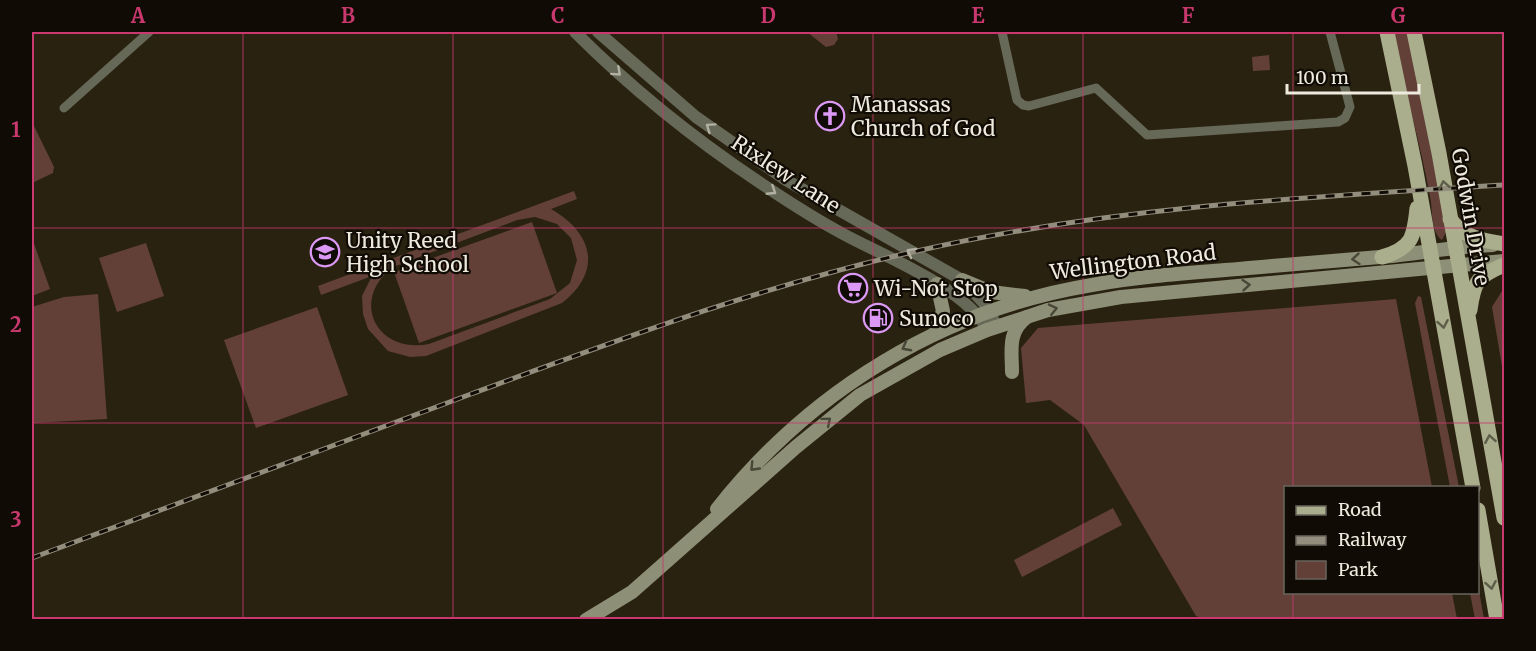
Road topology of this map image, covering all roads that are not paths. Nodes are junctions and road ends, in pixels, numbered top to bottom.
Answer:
1 (149, 32) edge
2 (575, 32) edge
3 (598, 32) edge
4 (1002, 32) edge
5 (1330, 32) edge
6 (1387, 32) edge
7 (1414, 32) edge
8 (64, 108) dead end
9 (1419, 190) junction
10 (1450, 219) junction
11 (1504, 244) edge
12 (1455, 247) junction
13 (1430, 250) junction
14 (1382, 257) junction
15 (1458, 263) junction
16 (1504, 263) edge
17 (1433, 267) junction
18 (962, 280) junction
19 (937, 284) junction
20 (1045, 294) junction
21 (984, 313) junction
22 (1030, 316) junction
23 (1469, 321) junction
24 (992, 328) junction
25 (935, 333) junction
26 (1012, 372) dead end
27 (1473, 486) edge
28 (1479, 516) edge
29 (1504, 518) edge
30 (703, 527) junction
31 (586, 620) edge
32 (1497, 620) edge

1 - 8 street
2 -> 19 street, Rixlew Lane
18 -> 3 street, Rixlew Lane
4 - 5 street
6 - 9 main road
10 -> 7 main road, Godwin Drive
9 - 13 main road
9 - 14 main road
10 - 11 main road
10 - 12 main road, Godwin Drive
11 - 12 main road, Wellington Road
12 - 13 main road, Wellington Road
12 - 15 main road, Godwin Drive
13 - 14 main road, Wellington Road
13 - 17 main road
14 -> 20 main road, Wellington Road
15 - 16 main road, Wellington Road
15 - 17 main road, Wellington Road
15 - 23 main road, Godwin Drive
16 - 23 main road
22 -> 17 main road, Wellington Road
17 -> 27 main road
18 - 20 main road
18 - 21 street, Rixlew Lane
19 - 21 street, Rixlew Lane
19 - 25 main road
20 - 21 main road, Wellington Road
21 - 24 street, Rixlew Lane
21 - 25 main road, Wellington Road
22 - 24 main road, Wellington Road
22 - 26 main road
29 -> 23 main road, Godwin Drive
30 -> 24 main road, Wellington Road
25 -> 30 main road, Wellington Road
28 -> 32 main road
30 - 31 main road, Wellington Road

